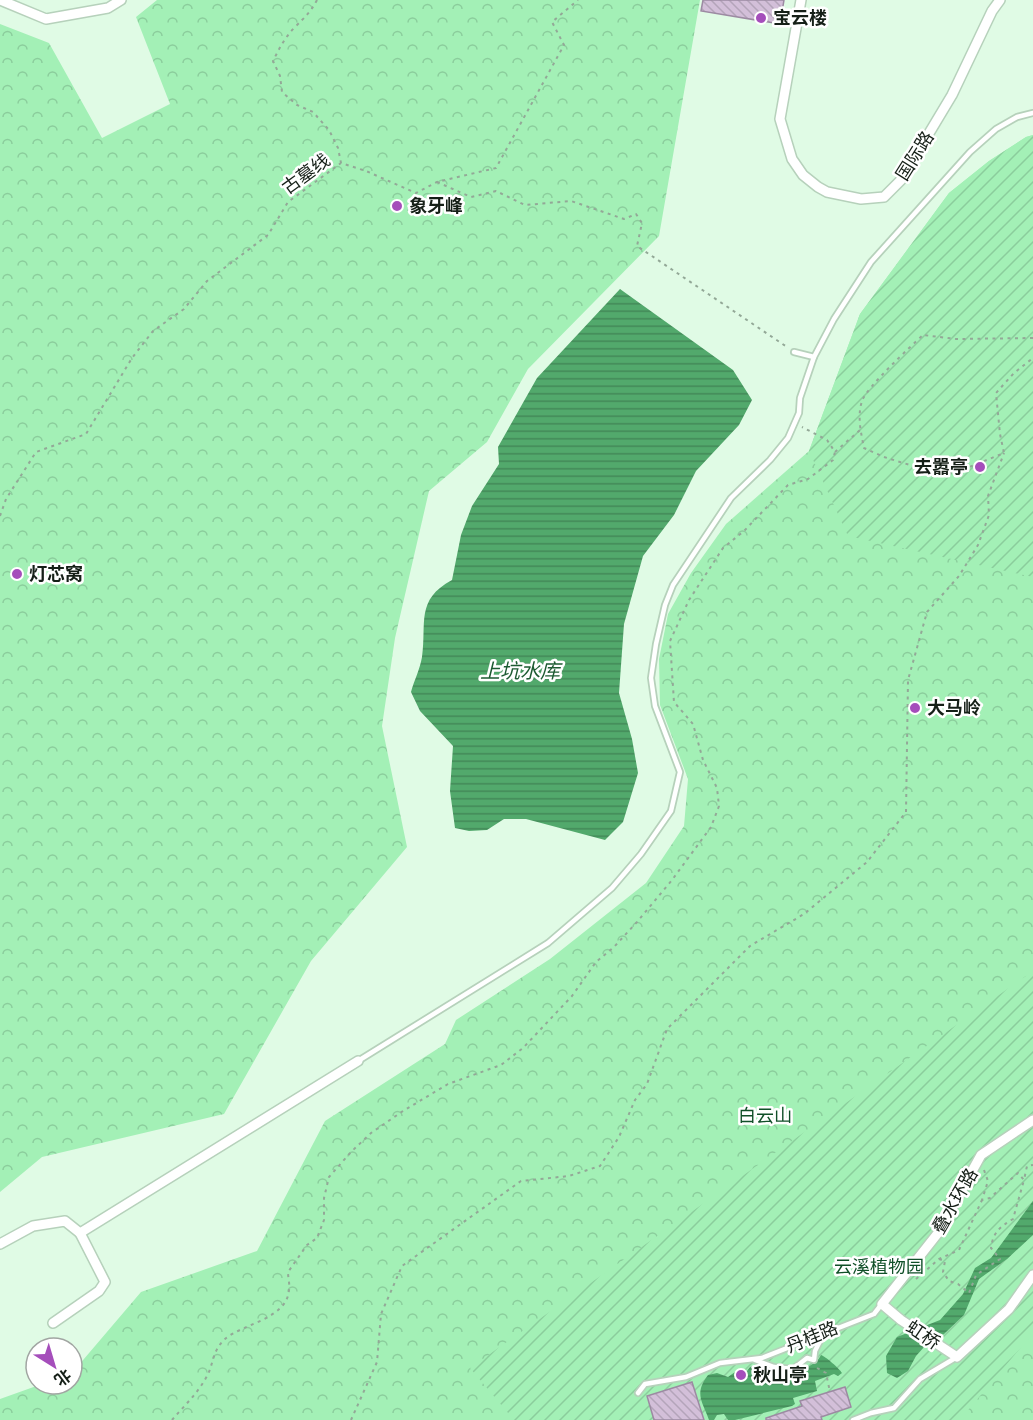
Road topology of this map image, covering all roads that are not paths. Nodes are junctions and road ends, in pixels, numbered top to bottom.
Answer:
1 (0, 0) edge
2 (121, 0) edge
3 (801, 0) edge
4 (1000, 0) edge
5 (1033, 113) edge
6 (794, 352) road end
7 (813, 357) junction
8 (358, 1061) joint
9 (1033, 1120) edge
10 (80, 1233) junction
11 (0, 1244) edge
12 (1033, 1275) edge
13 (882, 1304) junction
14 (53, 1323) dead end
15 (824, 1333) junction
16 (957, 1357) junction
17 (753, 1360) junction
18 (638, 1393) dead end
19 (853, 1420) edge

1 - 2 street
3 - 4 street, 国际路
5 - 7 lane
6 - 7 lane
7 - 8 lane
8 - 10 street
9 - 13 street, 叠水环路
10 - 11 street
10 - 14 street
12 - 16 street
13 - 15 lane, 丹桂路
13 - 16 street, 虹桥
15 - 17 lane, 丹桂路
15 - 17 lane
16 - 19 lane
17 - 18 lane, 丹桂路

